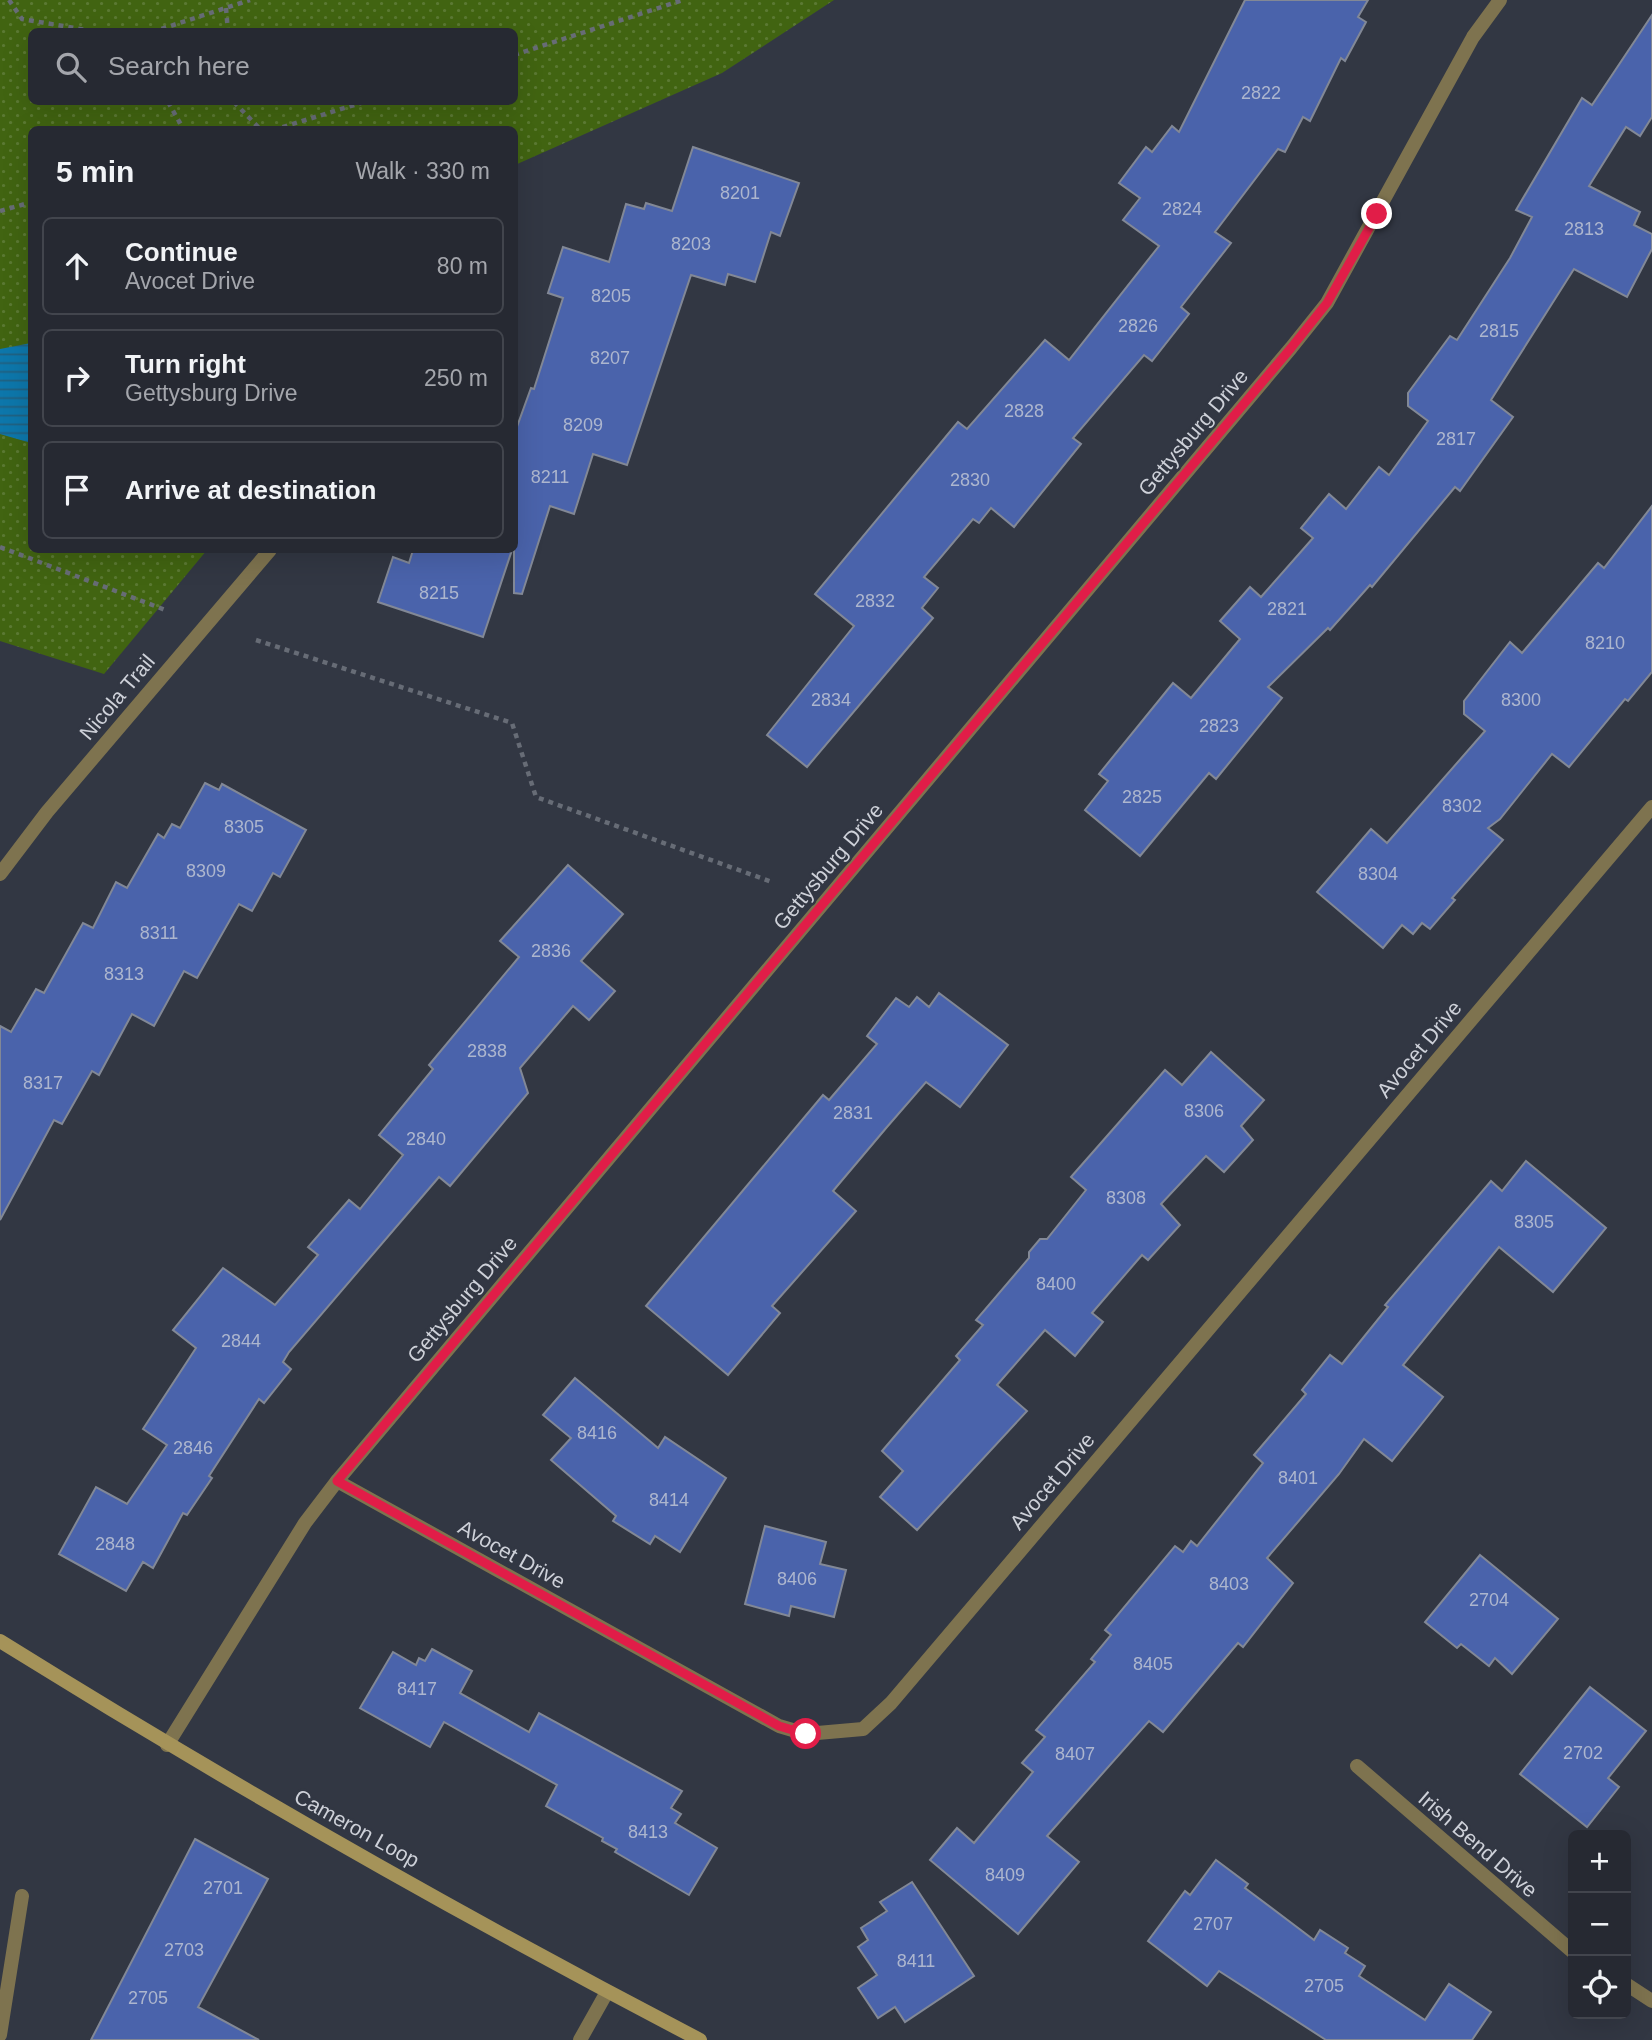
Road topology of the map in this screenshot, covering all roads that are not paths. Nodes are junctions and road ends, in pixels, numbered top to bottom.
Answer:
1 (1500, 0) edge
2 (267, 553) edge
3 (1652, 807) edge
4 (0, 874) edge
5 (337, 1481) junction
6 (0, 1642) edge
7 (166, 1745) junction
8 (1357, 1766) dead end
9 (22, 1896) dead end
10 (1568, 1948) edge
11 (1631, 1987) edge
12 (607, 1992) junction
13 (1652, 2001) edge
14 (0, 2035) edge
15 (580, 2040) edge
16 (700, 2040) edge

1 - 5 street, Gettysburg Drive
2 - 4 street, Nicola Trail
3 - 5 street, Avocet Drive
5 - 7 street, Gettysburg Drive
6 - 7 street, Cameron Loop
7 - 12 street, Cameron Loop
8 - 10 street, Irish Bend Drive
9 - 14 street
11 - 13 street
12 - 15 street
12 - 16 street, Cameron Loop

